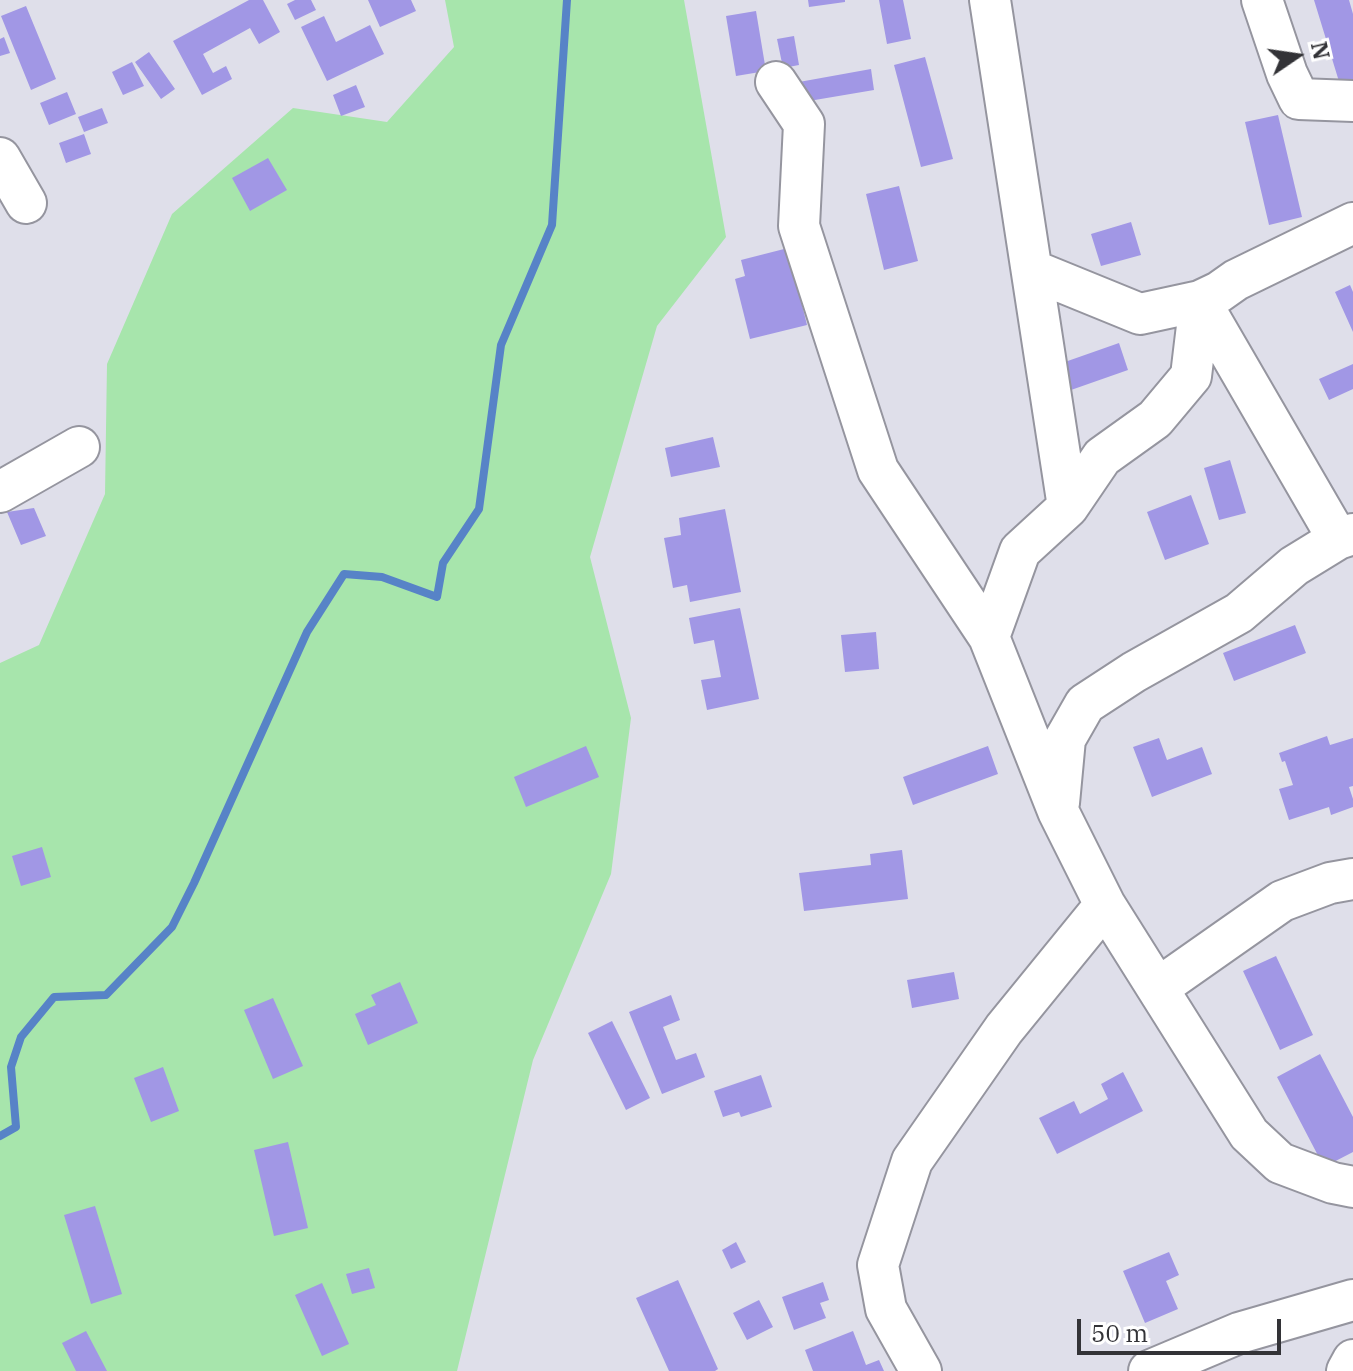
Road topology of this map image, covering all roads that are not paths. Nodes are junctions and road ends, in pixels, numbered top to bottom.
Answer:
1 (990, 0) edge
2 (1262, 0) edge
3 (776, 82) dead end
4 (1353, 101) edge
5 (0, 158) edge
6 (26, 203) dead end
7 (1353, 223) edge
8 (1032, 270) junction
9 (1200, 301) junction
10 (79, 447) dead end
11 (0, 492) edge
12 (1068, 507) junction
13 (1346, 536) edge
14 (989, 637) junction
15 (1058, 811) junction
16 (1353, 879) edge
17 (1105, 905) junction
18 (1158, 988) junction
19 (1353, 1187) edge
20 (1353, 1300) edge
21 (1353, 1360) edge
22 (921, 1371) edge
23 (1149, 1371) edge
24 (1347, 1371) edge

1 - 8 street
2 - 4 street
3 - 14 street
5 - 6 street
7 - 9 street
8 - 9 street
8 - 12 street
9 - 12 street
9 - 13 street
10 - 11 street
12 - 14 street
13 - 15 street
14 - 15 street
15 - 17 street
16 - 18 street
17 - 18 street
17 - 22 street
18 - 19 street
20 - 23 street
21 - 24 street

